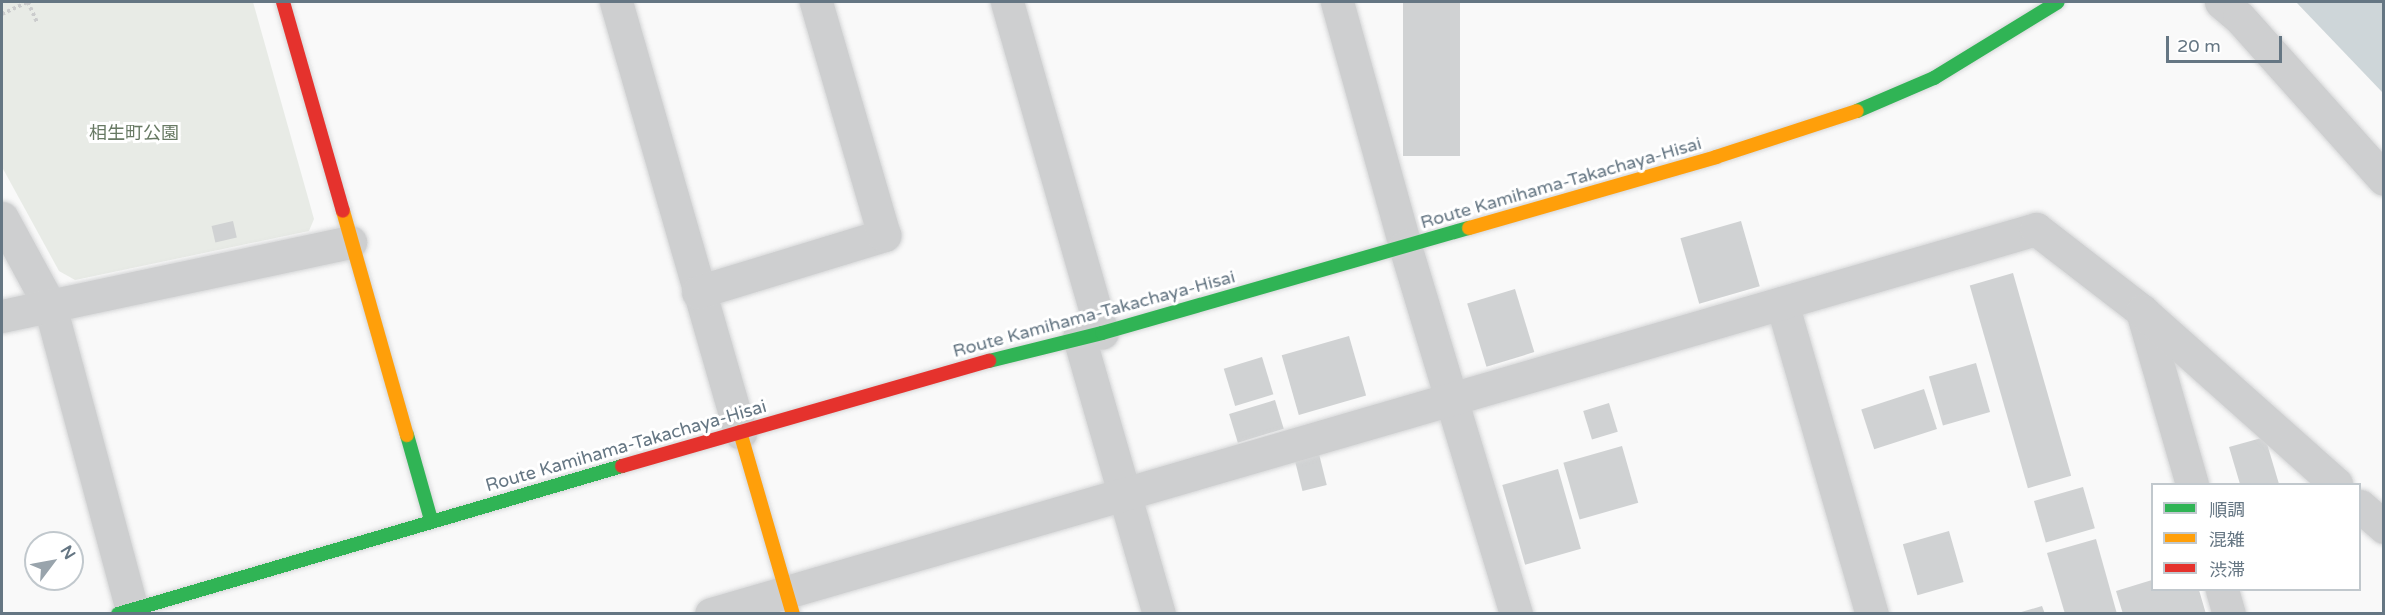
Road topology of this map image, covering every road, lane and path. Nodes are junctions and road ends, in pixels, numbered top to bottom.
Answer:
1 (28, 2) edge
2 (283, 2) edge
3 (616, 2) edge
4 (816, 2) edge
5 (1007, 2) edge
6 (1337, 2) edge
7 (2058, 2) edge
8 (2222, 2) edge
9 (2, 14) edge
10 (37, 22) dead end
11 (2384, 179) edge
12 (2, 218) edge
13 (350, 242) junction
14 (1405, 246) junction
15 (698, 292) junction
16 (1782, 303) junction
17 (50, 306) junction
18 (2142, 311) junction
19 (2, 316) edge
20 (1091, 335) junction
21 (1453, 400) junction
22 (740, 432) junction
23 (2192, 483) edge
24 (2335, 483) edge
25 (1124, 492) junction
26 (2361, 507) edge
27 (431, 520) junction
28 (2384, 527) edge
29 (2222, 591) edge
30 (790, 603) edge
31 (125, 611) edge
32 (711, 614) edge
33 (1160, 614) edge
34 (1516, 614) edge
35 (1872, 614) edge
36 (2229, 614) edge

1 - 9 path
1 - 10 path
2 - 13 main road
3 - 15 street
4 - 15 street
5 - 20 street
6 - 14 street
7 - 14 main road, Route Kamihama-Takachaya-Hisai
8 - 11 street
12 - 17 street
13 - 17 street
13 - 27 main road
14 - 20 main road, Route Kamihama-Takachaya-Hisai
14 - 21 street
15 - 22 street
16 - 18 street
16 - 21 street
16 - 35 street
17 - 19 street
17 - 31 street
18 - 23 street
18 - 24 street
20 - 22 main road, Route Kamihama-Takachaya-Hisai
20 - 25 street
21 - 25 street
21 - 34 street
22 - 27 main road, Route Kamihama-Takachaya-Hisai
22 - 30 main road
25 - 30 street
25 - 33 street
26 - 28 street
27 - 31 main road, Route Kamihama-Takachaya-Hisai
29 - 36 street
30 - 32 street

